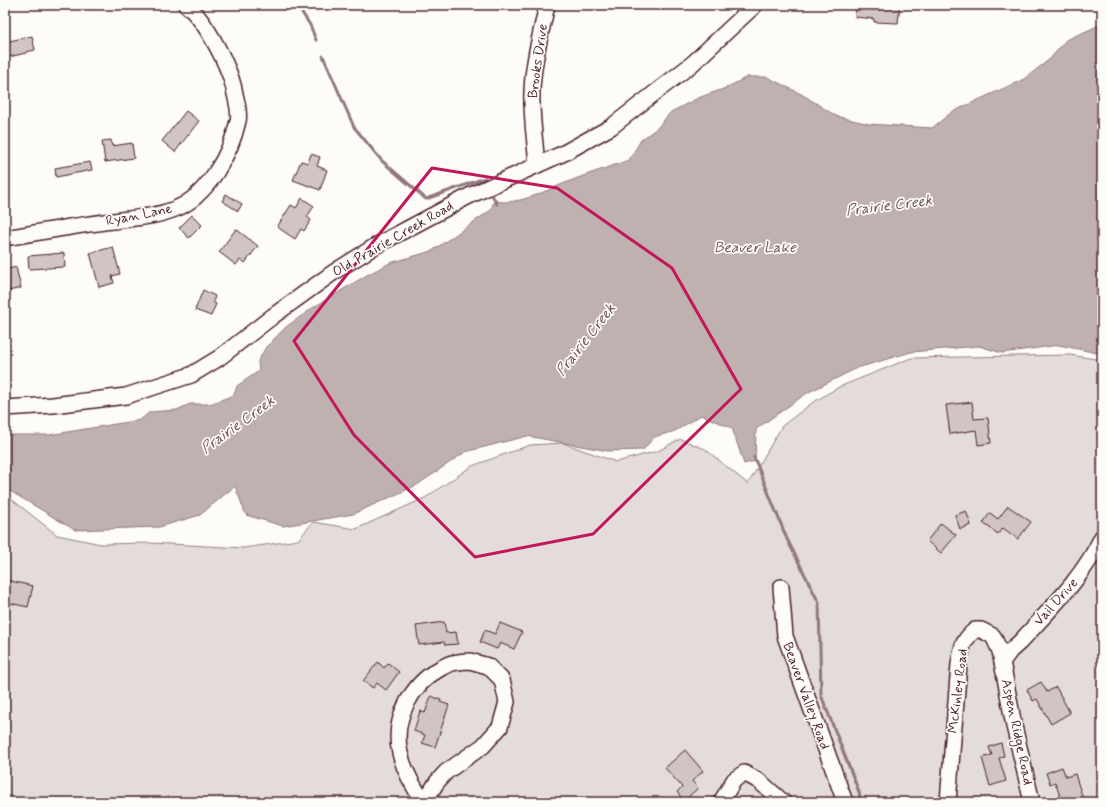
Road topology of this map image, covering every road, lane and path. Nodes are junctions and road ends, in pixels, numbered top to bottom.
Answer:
1 (186, 5) edge
2 (546, 5) edge
3 (755, 5) edge
4 (537, 165) junction
5 (5, 238) edge
6 (5, 408) edge
7 (1102, 537) edge
8 (781, 586) dead end
9 (1002, 662) junction
10 (424, 802) edge
11 (721, 802) edge
12 (783, 802) edge
13 (845, 802) edge
14 (948, 802) edge
15 (1032, 802) edge

1 - 5 street, Ryan Lane
2 - 4 street, Brooks Drive
3 - 4 street, Old Prairie Creek Road
4 - 6 street, Old Prairie Creek Road
7 - 9 street, Vail Drive
8 - 13 street, Beaver Valley Road
9 - 14 street, McKinley Road
9 - 15 street, Aspen Ridge Road
10 - 10 street
11 - 12 street

